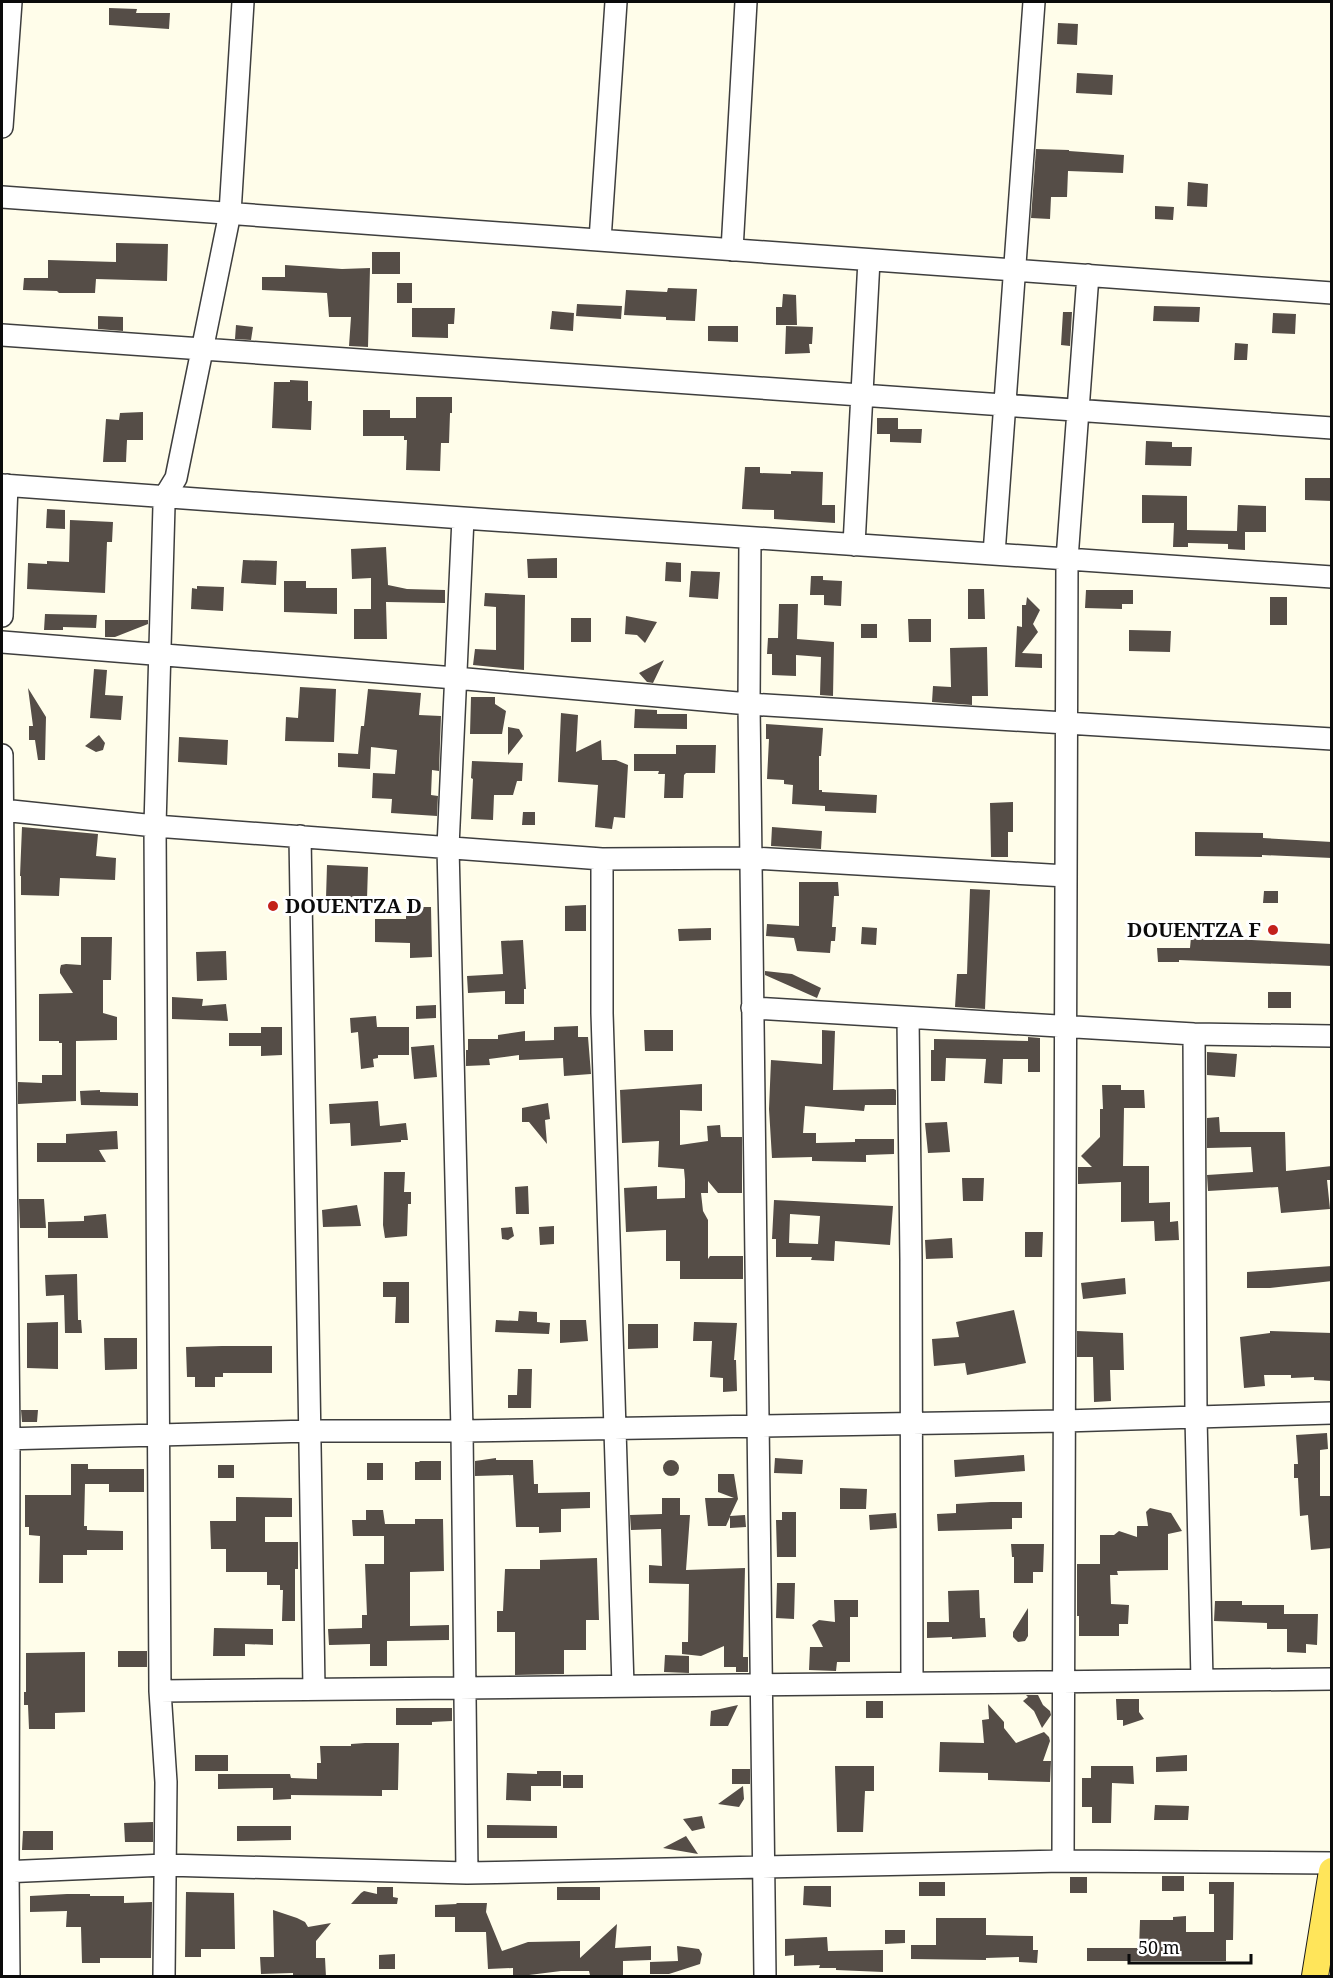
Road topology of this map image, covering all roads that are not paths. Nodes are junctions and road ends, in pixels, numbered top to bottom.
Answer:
1 (11, 2) edge
2 (243, 2) edge
3 (616, 2) edge
4 (746, 2) edge
5 (1034, 2) edge
6 (2, 127) edge
7 (2, 197) edge
8 (230, 213) junction
9 (600, 240) junction
10 (732, 250) junction
11 (869, 260) junction
12 (1014, 270) junction
13 (1088, 275) junction
14 (1332, 293) edge
15 (2, 335) edge
16 (202, 349) junction
17 (862, 396) junction
18 (1005, 405) junction
19 (1078, 411) junction
20 (1332, 429) edge
21 (4, 485) edge
22 (165, 496) junction
23 (463, 518) junction
24 (750, 538) junction
25 (854, 545) junction
26 (994, 554) junction
27 (1067, 559) junction
28 (1332, 577) edge
29 (2, 616) edge
30 (2, 642) edge
31 (159, 655) junction
32 (455, 678) junction
33 (749, 704) junction
34 (1066, 724) junction
35 (1332, 739) edge
36 (2, 755) edge
37 (2, 810) edge
38 (155, 826) junction
39 (300, 836) junction
40 (448, 847) junction
41 (752, 858) junction
42 (602, 859) junction
43 (1066, 876) junction
44 (752, 1008) junction
45 (908, 1018) junction
46 (1065, 1026) junction
47 (1194, 1034) junction
48 (1332, 1036) edge
49 (1332, 1413) edge
50 (1196, 1417) junction
51 (1064, 1421) junction
52 (912, 1424) junction
53 (758, 1426) junction
54 (615, 1428) junction
55 (310, 1431) junction
56 (462, 1431) junction
57 (158, 1436) junction
58 (5, 1439) edge
59 (1332, 1679) edge
60 (1202, 1680) junction
61 (1063, 1682) junction
62 (912, 1683) junction
63 (761, 1685) junction
64 (623, 1686) junction
65 (465, 1688) junction
66 (314, 1689) junction
67 (160, 1691) junction
68 (1063, 1861) junction
69 (1332, 1863) edge
70 (165, 1865) junction
71 (764, 1867) junction
72 (1332, 1870) edge
73 (4, 1872) edge
74 (467, 1873) junction
75 (9, 1977) edge
76 (164, 1977) edge
77 (765, 1977) edge
78 (1315, 1977) edge

1 - 6 street
2 - 8 street
3 - 9 street
4 - 10 street
5 - 12 street
7 - 8 street
8 - 9 street
8 - 16 street
9 - 10 street
10 - 11 street
11 - 12 street
11 - 17 street
12 - 13 street
12 - 18 street
13 - 14 street
13 - 19 street
15 - 16 street
16 - 17 street
16 - 22 street
17 - 18 street
17 - 25 street
18 - 19 street
18 - 26 street
19 - 20 street
19 - 27 street
21 - 22 street
21 - 29 street
22 - 23 street
22 - 31 street
23 - 24 street
23 - 32 street
24 - 25 street
24 - 33 street
25 - 26 street
26 - 27 street
27 - 28 street
27 - 34 street
30 - 31 street
31 - 32 street
31 - 38 street
32 - 33 street
32 - 40 street
33 - 34 street
33 - 41 street
34 - 35 street
34 - 43 street
36 - 37 street
37 - 38 street
37 - 58 street
38 - 39 street
38 - 57 street
39 - 40 street
39 - 55 street
40 - 42 street
40 - 56 street
41 - 42 street
41 - 43 street
41 - 44 street
42 - 54 street
43 - 46 street
44 - 45 street
44 - 53 street
45 - 46 street
45 - 52 street
46 - 47 street
46 - 51 street
47 - 48 street
47 - 50 street
49 - 50 street
50 - 51 street
50 - 60 street
51 - 52 street
51 - 61 street
52 - 53 street
52 - 62 street
53 - 54 street
53 - 63 street
54 - 56 street
54 - 64 street
55 - 56 street
55 - 57 street
55 - 66 street
56 - 65 street
57 - 58 street
57 - 67 street
58 - 73 street
59 - 60 street
60 - 61 street
61 - 62 street
61 - 68 street
62 - 63 street
63 - 64 street
63 - 71 street
64 - 65 street
65 - 66 street
65 - 74 street
66 - 67 street
67 - 70 street
68 - 69 street
68 - 71 street
70 - 73 street
70 - 74 street
70 - 76 street
71 - 74 street
71 - 77 street
72 - 78 main road
73 - 75 street

